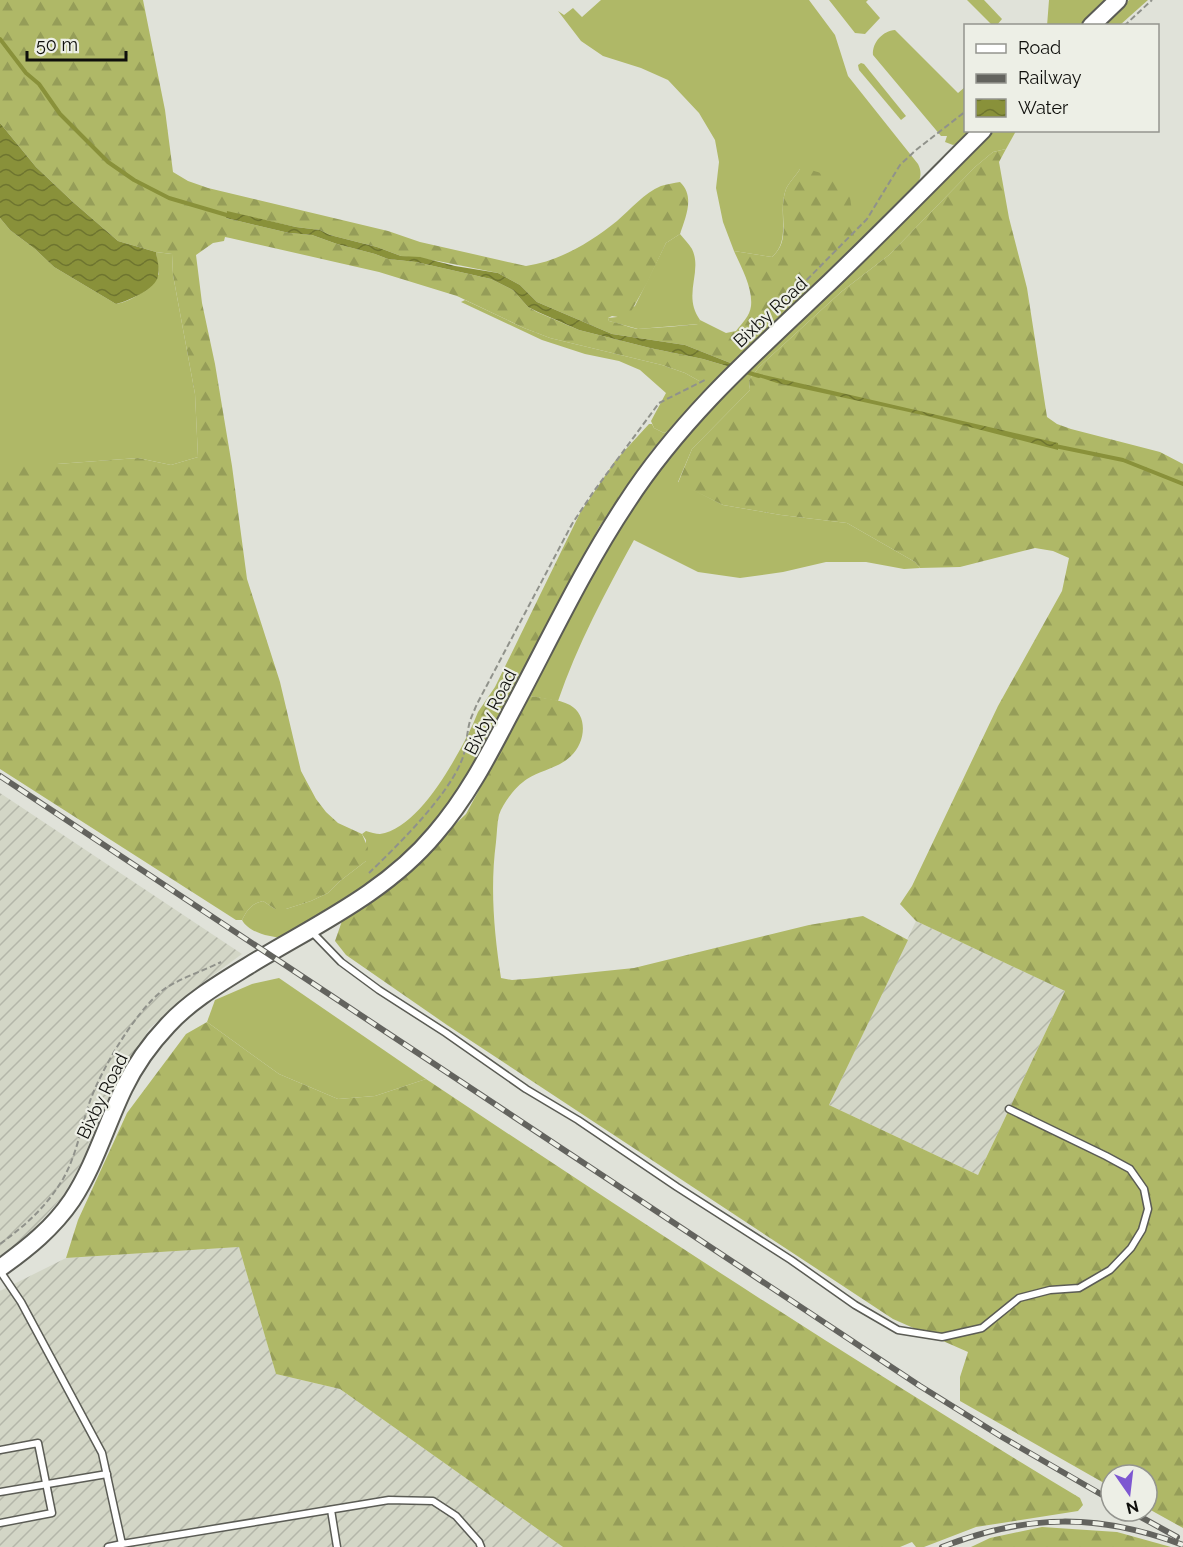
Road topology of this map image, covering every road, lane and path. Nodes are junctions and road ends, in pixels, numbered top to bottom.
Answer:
1 (1118, 0) edge
2 (1152, 0) edge
3 (1093, 24) edge
4 (1126, 24) edge
5 (964, 113) edge
6 (981, 132) edge
7 (775, 311) dead end
8 (711, 378) dead end
9 (368, 874) dead end
10 (310, 930) junction
11 (221, 962) dead end
12 (1009, 1109) dead end
13 (0, 1244) edge
14 (0, 1270) edge
15 (0, 1450) edge
16 (107, 1474) junction
17 (46, 1485) junction
18 (0, 1492) edge
19 (330, 1510) junction
20 (0, 1523) edge
21 (122, 1544) junction
22 (108, 1547) edge
23 (337, 1547) edge
24 (481, 1547) edge

1 - 3 street
2 - 4 path
5 - 7 path
6 - 10 street, Bixby Road
8 - 9 path
10 - 12 lane
10 - 14 street, Bixby Road
11 - 13 path
14 - 16 lane
15 - 17 lane
16 - 17 lane
16 - 21 lane
17 - 18 lane
17 - 20 lane
19 - 21 lane
19 - 23 lane
19 - 24 lane
21 - 22 lane

